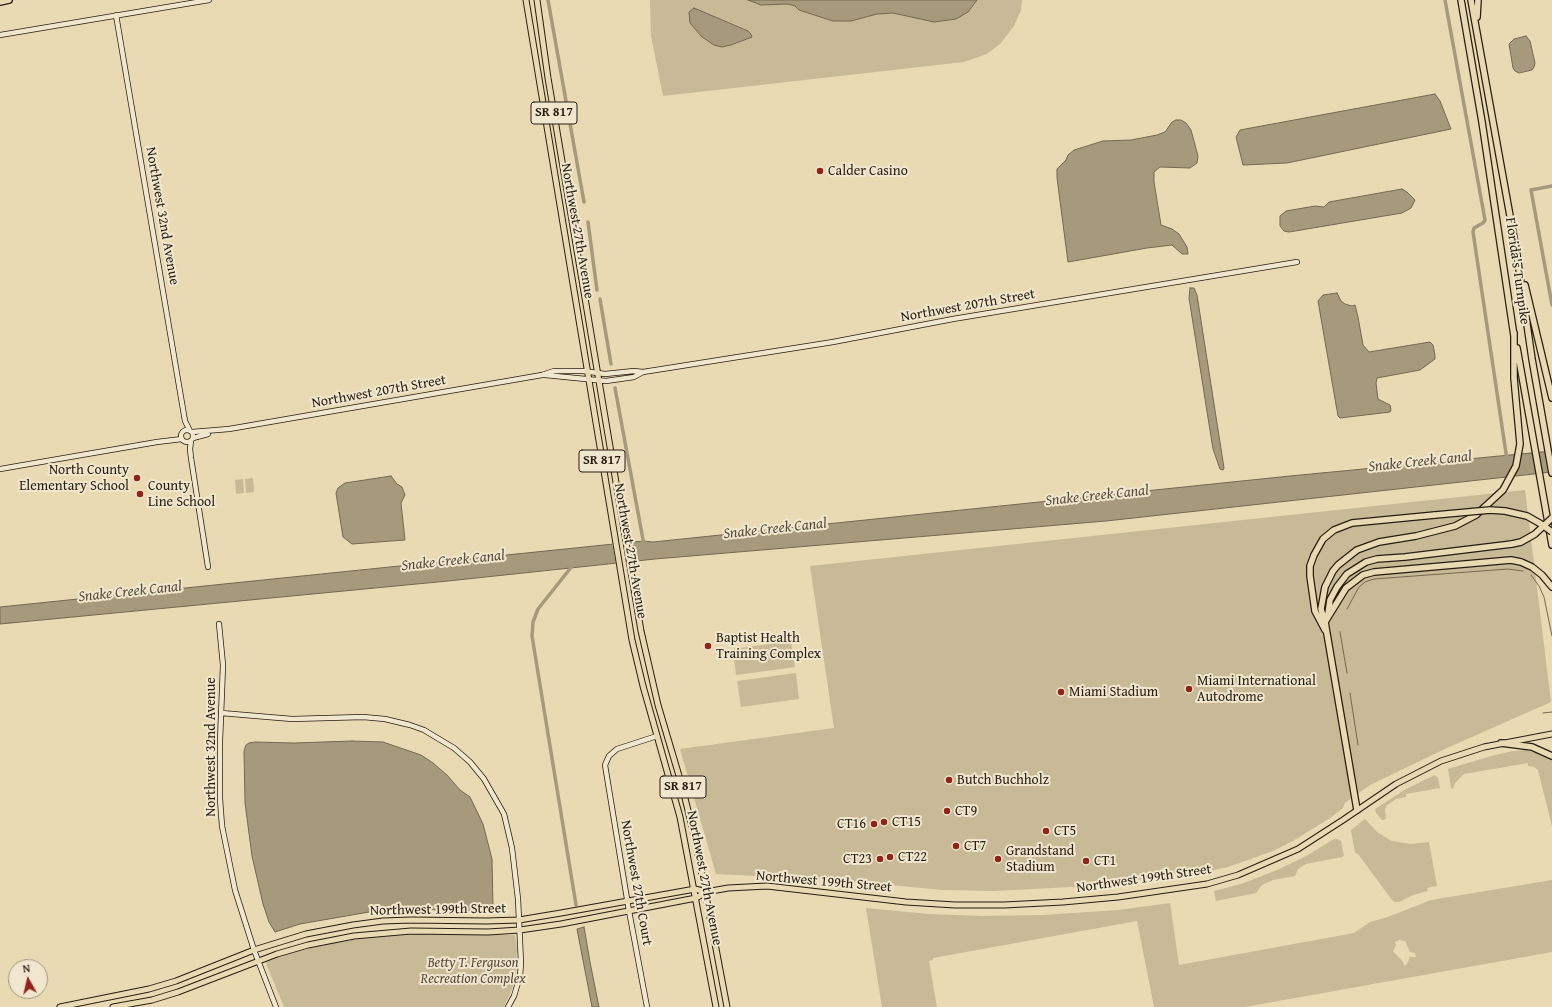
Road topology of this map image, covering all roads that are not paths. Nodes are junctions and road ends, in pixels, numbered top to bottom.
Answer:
1 (10, 0) edge
2 (209, 0) edge
3 (537, 0) edge
4 (1471, 0) edge
5 (1478, 0) edge
6 (0, 2) edge
7 (526, 2) edge
8 (1461, 2) edge
9 (116, 15) junction
10 (540, 16) junction
11 (1476, 27) junction
12 (0, 35) edge
13 (538, 71) junction
14 (548, 78) junction
15 (541, 89) junction
16 (1516, 249) junction
17 (1297, 262) dead end
18 (586, 297) junction
19 (576, 299) junction
20 (1514, 333) junction
21 (588, 372) junction
22 (643, 372) junction
23 (598, 374) junction
24 (542, 375) junction
25 (589, 379) junction
26 (600, 381) junction
27 (1552, 398) edge
28 (185, 420) junction
29 (191, 431) junction
30 (219, 431) junction
31 (183, 437) junction
32 (192, 439) junction
33 (190, 449) junction
34 (0, 469) edge
35 (1552, 473) edge
36 (1552, 518) edge
37 (1552, 532) edge
38 (1552, 545) edge
39 (208, 567) dead end
40 (1552, 587) edge
41 (1325, 622) junction
42 (219, 624) dead end
43 (1327, 634) junction
44 (653, 684) junction
45 (643, 686) junction
46 (221, 713) junction
47 (1552, 734) edge
48 (657, 736) junction
49 (1500, 743) junction
50 (1552, 756) edge
51 (682, 786) junction
52 (672, 788) junction
53 (1357, 810) junction
54 (695, 889) junction
55 (706, 892) junction
56 (696, 898) junction
57 (628, 901) junction
58 (629, 911) junction
59 (519, 920) junction
60 (520, 930) junction
61 (254, 950) junction
62 (258, 960) junction
63 (60, 1007) edge
64 (113, 1007) edge
65 (276, 1007) edge
66 (508, 1007) edge
67 (647, 1007) edge
68 (716, 1007) edge
69 (727, 1007) edge

1 - 6 highway
2 - 9 street
3 - 10 main road, Northwest 27th Avenue / SR 817
4 - 11 highway, Florida's Turnpike
5 - 11 highway
7 - 10 main road
7 - 13 main road, Northwest 27th Avenue / SR 817
8 - 20 highway, Florida's Turnpike
9 - 12 street
9 - 28 street, Northwest 32nd Avenue
10 - 14 main road, Northwest 27th Avenue / SR 817
11 - 16 highway, Florida's Turnpike
13 - 14 main road
13 - 15 main road, Northwest 27th Avenue / SR 817
14 - 15 main road
14 - 18 main road, Northwest 27th Avenue / SR 817
15 - 19 main road, Northwest 27th Avenue / SR 817
16 - 27 highway
16 - 35 highway, Florida's Turnpike
17 - 22 street, Northwest 207th Street
18 - 19 main road
18 - 23 main road, Northwest 27th Avenue / SR 817
19 - 21 main road, Northwest 27th Avenue / SR 817
20 - 38 highway, Florida's Turnpike
20 - 41 highway
21 - 23 street, Northwest 207th Street
21 - 24 street, Northwest 207th Street
21 - 25 main road, Northwest 27th Avenue / SR 817
22 - 23 street, Northwest 207th Street
22 - 26 street, Northwest 207th Street
23 - 26 main road, Northwest 27th Avenue / SR 817
24 - 25 street, Northwest 207th Street
24 - 30 street, Northwest 207th Street
25 - 26 street, Northwest 207th Street
25 - 45 main road, Northwest 27th Avenue / SR 817
26 - 44 main road, Northwest 27th Avenue / SR 817
28 - 29 street, Northwest 32nd Avenue
28 - 31 street, Northwest 32nd Avenue
29 - 30 street, Northwest 207th Street
29 - 31 street, Northwest 207th Street
29 - 32 street, Northwest 32nd Avenue
30 - 32 street, Northwest 207th Street
31 - 32 street, Northwest 207th Street
31 - 33 street
31 - 34 street
32 - 33 street
33 - 39 street
36 - 41 highway, bridge
37 - 43 highway, bridge
40 - 41 highway
41 - 43 highway
42 - 46 street, Northwest 32nd Avenue
43 - 53 highway
44 - 45 main road
44 - 51 main road, Northwest 27th Avenue / SR 817
45 - 48 main road, Northwest 27th Avenue / SR 817
46 - 59 street
46 - 61 street, Northwest 32nd Avenue
47 - 49 main road, Northwest 199th Street
48 - 52 main road, Northwest 27th Avenue / SR 817
48 - 57 street, Northwest 27th Court
49 - 50 highway
49 - 53 main road, Northwest 199th Street
51 - 52 main road
51 - 55 main road, Northwest 27th Avenue / SR 817
52 - 54 main road, Northwest 27th Avenue / SR 817
53 - 55 main road, Northwest 199th Street
54 - 55 main road, Northwest 199th Street
54 - 56 main road, Northwest 27th Avenue / SR 817
54 - 57 main road, Northwest 199th Street
55 - 56 main road, Northwest 199th Street
55 - 69 main road, Northwest 27th Avenue / SR 817
56 - 58 main road, Northwest 199th Street
56 - 68 main road, Northwest 27th Avenue / SR 817
57 - 58 street, Northwest 27th Court
57 - 59 main road, Northwest 199th Street
58 - 60 main road, Northwest 199th Street
58 - 67 street, Northwest 27th Court
59 - 60 street
59 - 61 main road, Northwest 199th Street
60 - 62 main road, Northwest 199th Street
60 - 66 street
61 - 62 street, Northwest 32nd Avenue
61 - 63 main road, Northwest 199th Street
62 - 64 main road, Northwest 199th Street
62 - 65 street, Northwest 32nd Avenue

